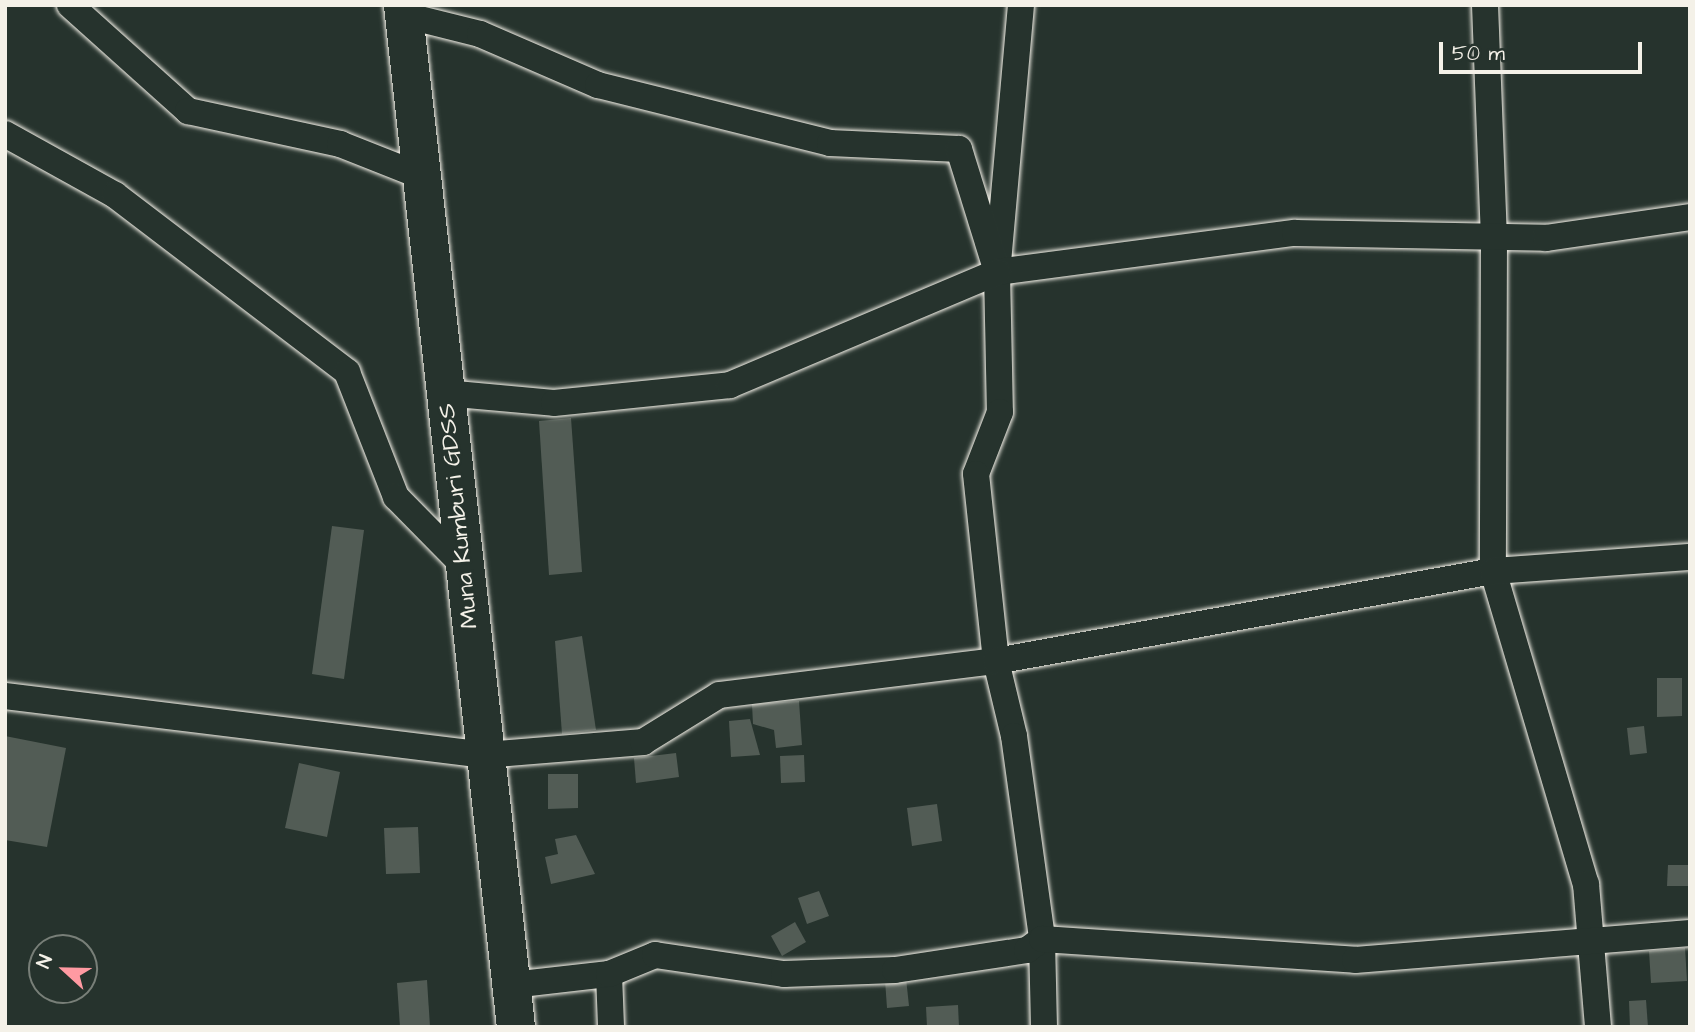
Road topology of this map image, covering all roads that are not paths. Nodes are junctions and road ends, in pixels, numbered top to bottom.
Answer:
1 (70, 5) edge
2 (1021, 5) edge
3 (1485, 5) edge
4 (403, 10) edge
5 (5, 134) edge
6 (421, 176) junction
7 (1690, 217) edge
8 (1494, 237) junction
9 (997, 272) junction
10 (445, 393) junction
11 (1690, 557) edge
12 (464, 566) junction
13 (1493, 571) junction
14 (996, 661) junction
15 (5, 696) edge
16 (485, 755) junction
17 (1690, 933) edge
18 (1042, 939) junction
19 (1591, 940) junction
20 (609, 974) junction
21 (512, 985) junction
22 (516, 1027) edge
23 (611, 1027) edge
24 (1044, 1027) edge
25 (1598, 1027) edge

1 - 6 street
2 - 9 street
3 - 8 street
4 - 6 highway, Muna Kumburi GDSS
4 - 9 street
5 - 12 street
6 - 10 highway, Muna Kumburi GDSS
7 - 8 street
8 - 9 street
8 - 13 street
9 - 10 street
9 - 14 street
10 - 12 highway, Muna Kumburi GDSS
11 - 13 street
12 - 16 highway, Muna Kumburi GDSS
13 - 14 street
13 - 19 street
14 - 16 street
14 - 18 street
15 - 16 street
16 - 21 highway, Muna Kumburi GDSS
17 - 19 street
18 - 19 street
18 - 20 street
18 - 24 street
19 - 25 street
20 - 21 street
20 - 23 street
21 - 22 highway, Muna Kumburi GDSS

